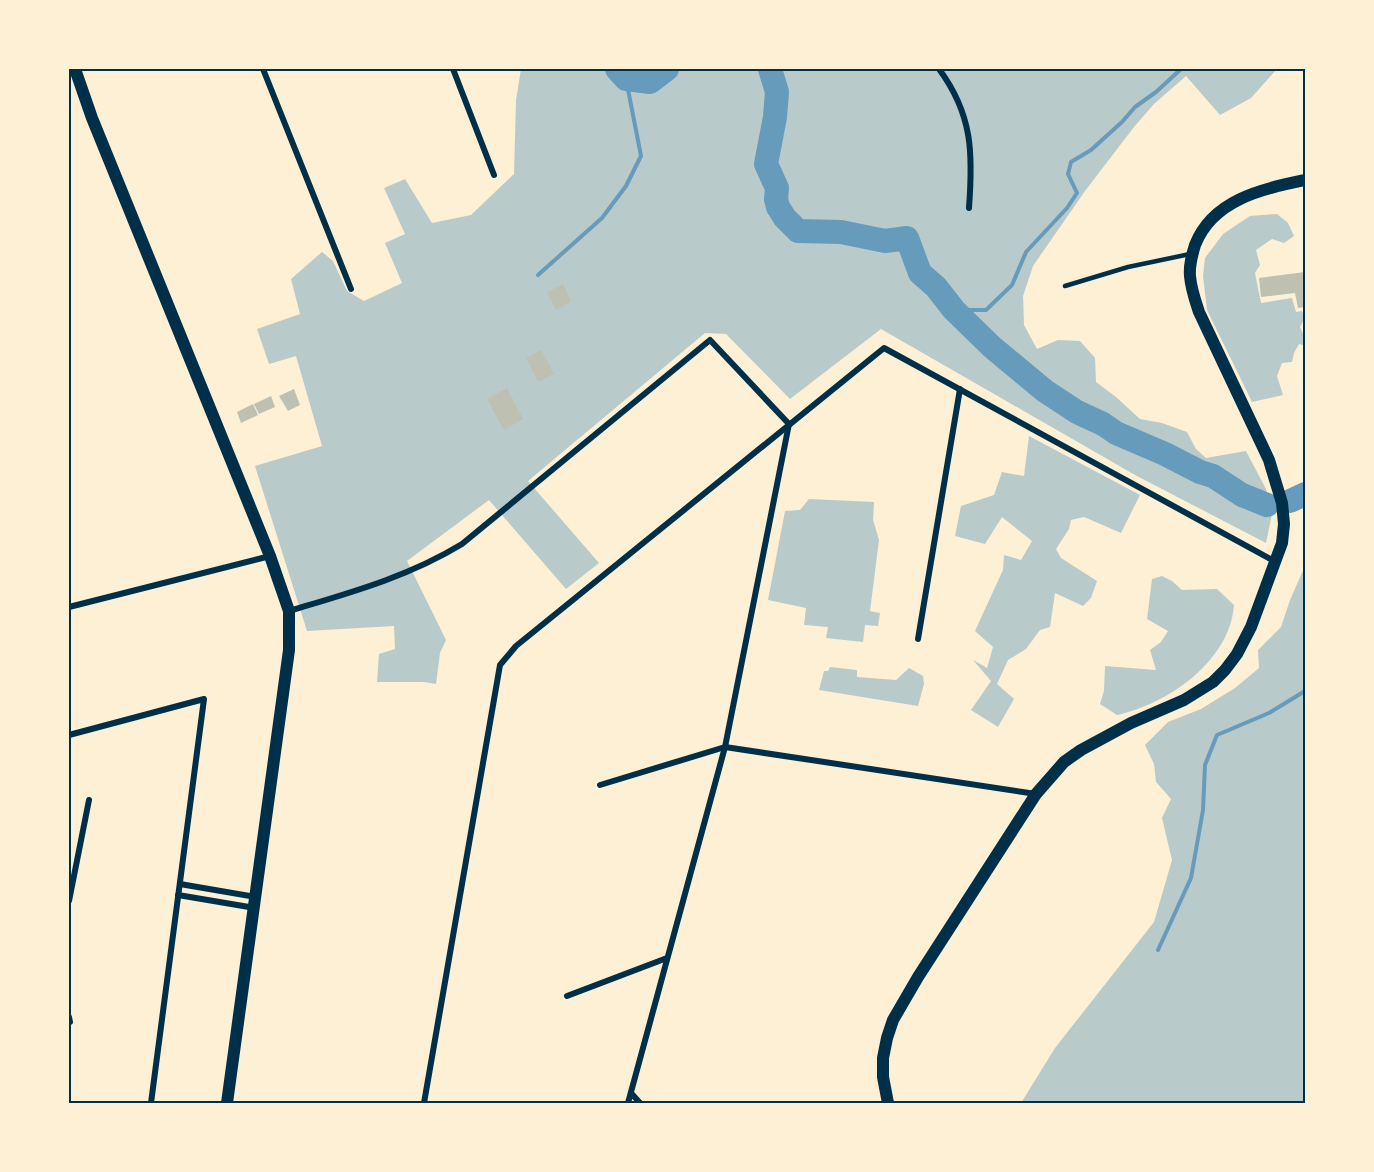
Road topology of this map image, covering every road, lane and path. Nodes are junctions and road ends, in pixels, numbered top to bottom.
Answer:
1 (75, 69) edge
2 (263, 69) edge
3 (453, 69) edge
4 (939, 69) edge
5 (494, 175) dead end
6 (1305, 180) edge
7 (969, 208) dead end
8 (1192, 254) junction
9 (1065, 286) dead end
10 (351, 289) dead end
11 (960, 389) junction
12 (789, 424) junction
13 (270, 556) junction
14 (1276, 562) junction
15 (69, 607) edge
16 (289, 611) junction
17 (918, 639) dead end
18 (69, 735) edge
19 (725, 747) junction
20 (600, 785) dead end
21 (1036, 794) junction
22 (89, 800) dead end
23 (180, 884) junction
24 (178, 895) junction
25 (69, 901) edge
26 (255, 903) junction
27 (668, 958) junction
28 (567, 996) dead end
29 (631, 1093) junction
30 (152, 1103) edge
31 (227, 1103) edge
32 (424, 1103) edge
33 (628, 1103) edge
34 (640, 1103) edge
35 (888, 1103) edge

1 - 13 main road
2 - 10 street
3 - 5 street
4 - 7 street
6 - 8 main road
8 - 9 lane
8 - 14 main road
11 - 12 street
11 - 14 street
11 - 17 street
12 - 16 street
12 - 19 street
12 - 32 street
13 - 15 street
13 - 16 main road
14 - 21 main road
16 - 26 main road
18 - 23 street
19 - 20 street
19 - 21 street
19 - 27 street
21 - 35 main road
22 - 25 street
23 - 24 street
23 - 26 street
24 - 26 street
24 - 30 street
26 - 31 main road
27 - 28 street
27 - 29 street
29 - 33 street
29 - 34 street

